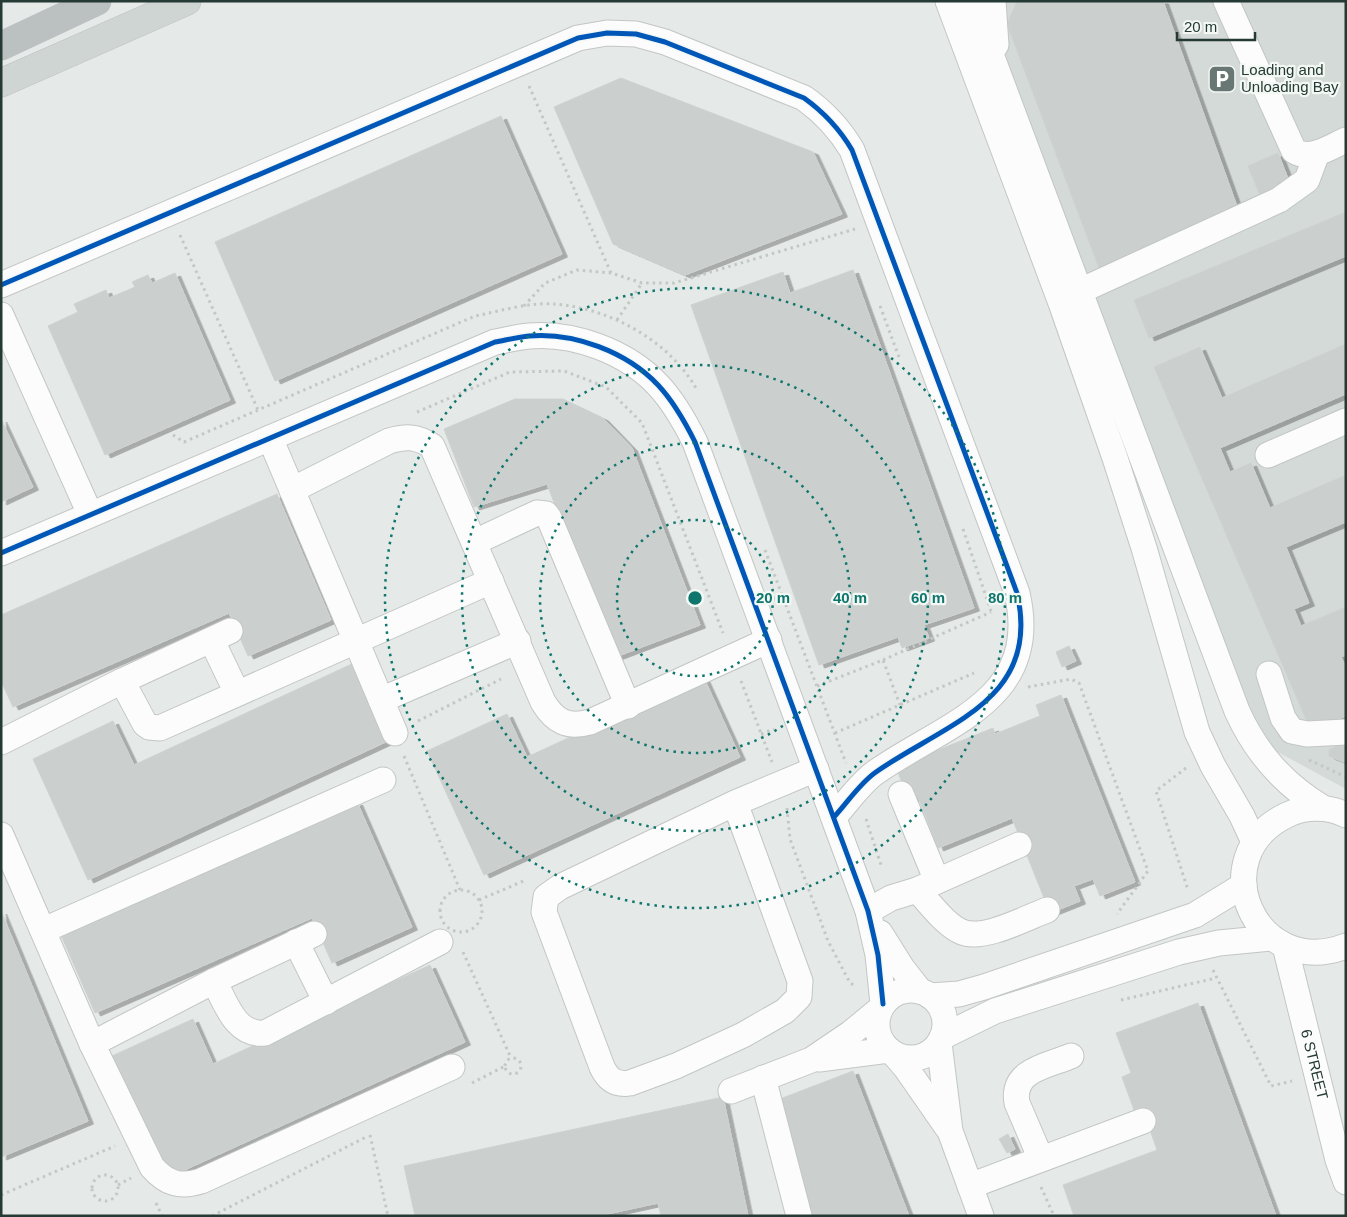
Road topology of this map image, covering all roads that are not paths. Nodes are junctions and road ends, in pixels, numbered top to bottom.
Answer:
1 (97, 1) edge
2 (188, 1) edge
3 (948, 1) edge
4 (971, 1) edge
5 (992, 1) edge
6 (1226, 1) edge
7 (1, 46) edge
8 (998, 73) junction
9 (1, 83) edge
10 (1346, 140) edge
11 (1317, 153) junction
12 (1, 285) edge
13 (1080, 291) junction
14 (1, 315) edge
15 (1346, 421) edge
16 (270, 438) junction
17 (1268, 455) dead end
18 (292, 490) junction
19 (90, 514) junction
20 (475, 542) junction
21 (1, 553) edge
22 (491, 581) junction
23 (769, 640) junction
24 (355, 641) junction
25 (518, 641) junction
26 (1268, 674) dead end
27 (122, 681) junction
28 (237, 693) junction
29 (381, 700) junction
30 (628, 706) junction
31 (1346, 732) edge
32 (395, 733) road end
33 (1, 742) edge
34 (816, 769) junction
35 (383, 780) dead end
36 (901, 794) dead end
37 (735, 803) junction
38 (1334, 812) edge
39 (834, 817) junction
40 (1, 835) edge
41 (1254, 842) junction
42 (1019, 845) dead end
43 (927, 885) junction
44 (1244, 885) junction
45 (868, 910) junction
46 (1047, 910) dead end
47 (44, 930) junction
48 (453, 938) road end
49 (1278, 942) junction
50 (1346, 946) edge
51 (214, 981) junction
52 (925, 994) junction
53 (326, 1002) junction
54 (881, 1007) junction
55 (940, 1040) junction
56 (92, 1044) junction
57 (891, 1052) junction
58 (1072, 1056) dead end
59 (811, 1060) junction
60 (452, 1067) dead end
61 (763, 1078) junction
62 (731, 1091) dead end
63 (1143, 1121) dead end
64 (950, 1131) junction
65 (1036, 1161) junction
66 (1346, 1182) edge
67 (970, 1186) junction
68 (800, 1216) edge
69 (981, 1216) edge

1 - 7 highway
2 - 9 main road
3 - 41 street
4 - 8 street
5 - 8 street
6 - 11 street
8 - 13 street
10 - 11 street
11 - 13 street
12 - 39 street
13 - 38 street
14 - 19 street
15 - 17 street
16 - 18 street
16 - 19 street
16 - 23 street
18 - 20 street
18 - 24 street
19 - 21 street
20 - 22 street
20 - 30 street
22 - 24 street
22 - 25 street
23 - 30 street
23 - 34 street
24 - 28 street
24 - 29 street
25 - 29 street
25 - 30 street
26 - 31 street
27 - 28 street
27 - 28 street
27 - 33 street
29 - 32 street
34 - 37 street
34 - 39 street
35 - 47 street
36 - 43 street
37 - 37 street
38 - 41 street
39 - 45 street
40 - 47 street
41 - 44 street
42 - 43 street
43 - 45 street
43 - 46 street
44 - 49 street
44 - 52 street
45 - 52 street
45 - 54 street
47 - 56 street
48 - 53 street
49 - 50 street
49 - 55 street
49 - 66 street, 6 STREET
51 - 53 street
51 - 53 street
51 - 56 street
52 - 54 street
52 - 55 street
54 - 57 street
54 - 59 street
55 - 57 street
55 - 64 street
56 - 60 street
57 - 59 street
57 - 64 street
58 - 65 street
59 - 61 street
61 - 62 street
61 - 68 street
63 - 65 street
64 - 67 street
65 - 67 street
67 - 69 street

